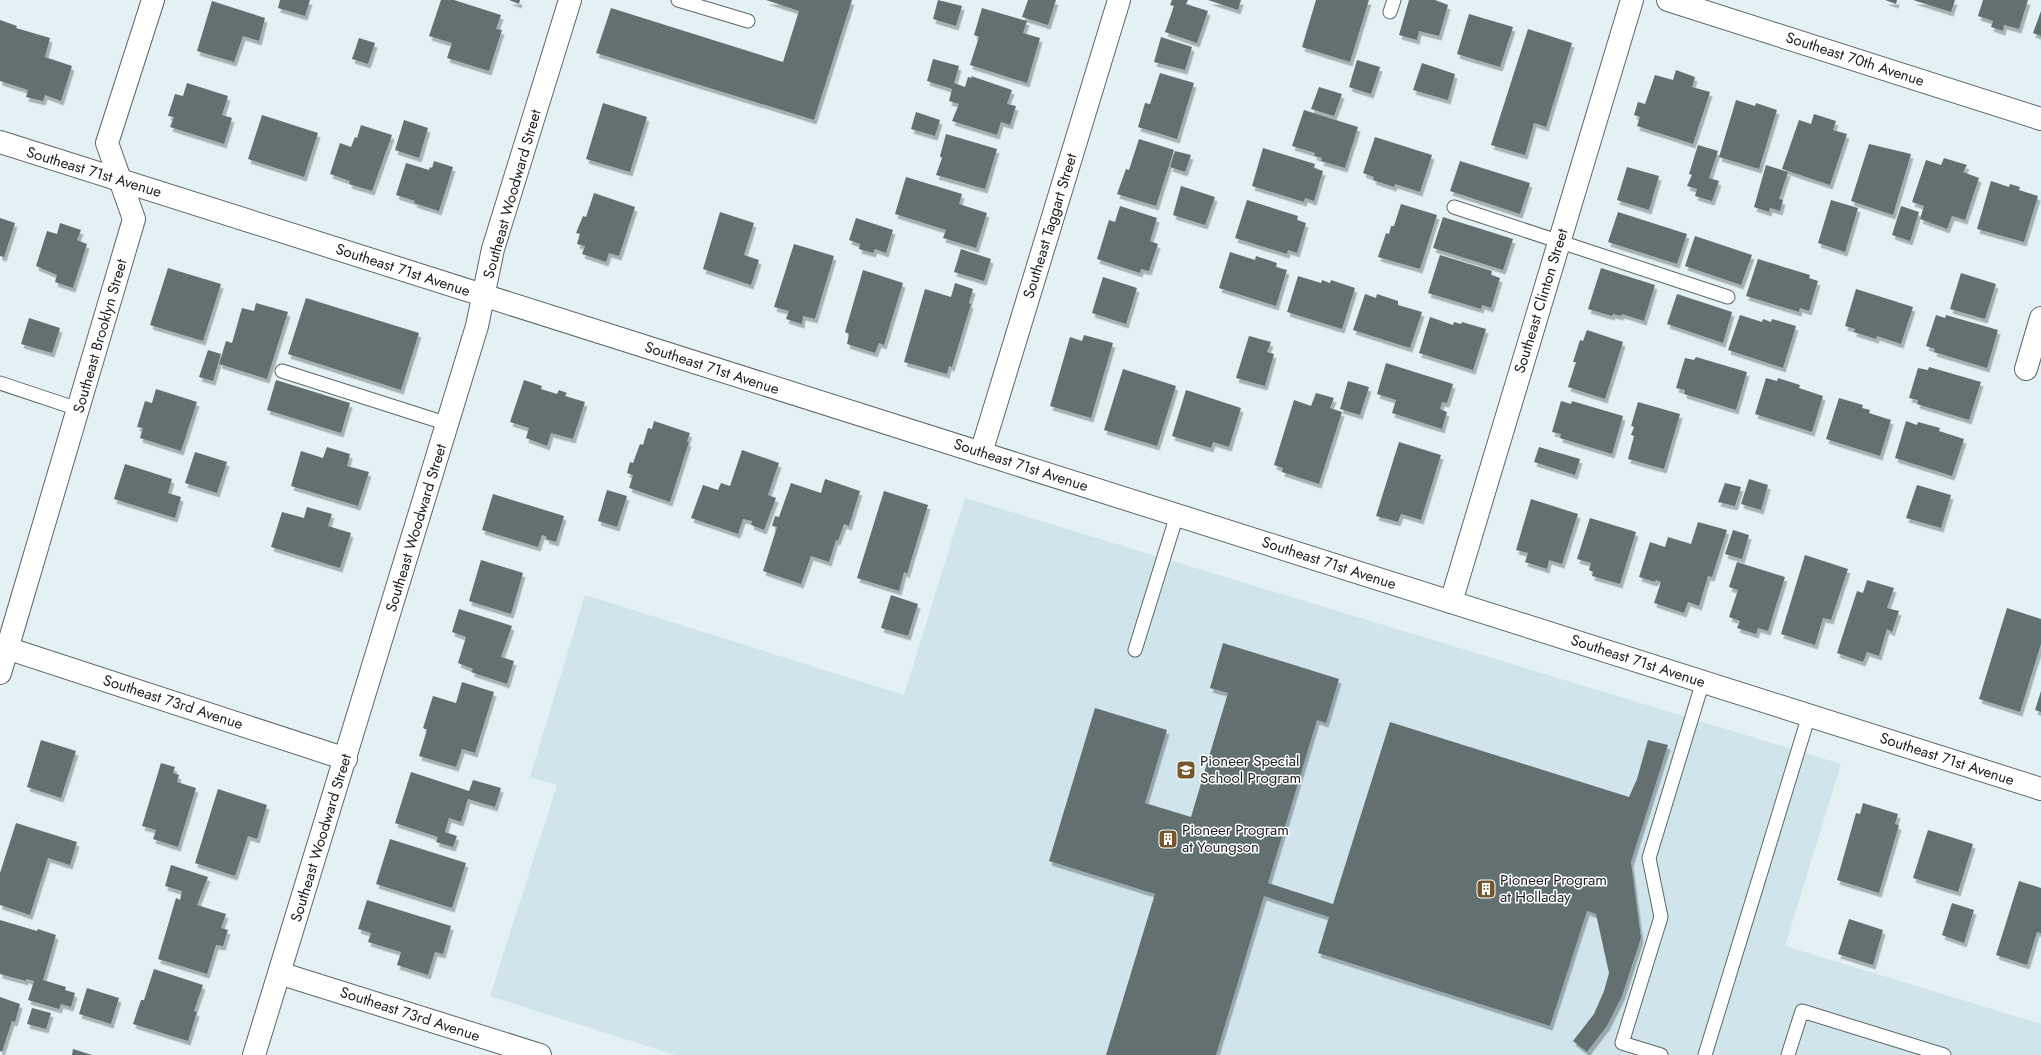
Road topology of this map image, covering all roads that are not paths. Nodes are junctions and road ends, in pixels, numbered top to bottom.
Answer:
1 (152, 0) edge
2 (570, 0) edge
3 (678, 0) edge
4 (1119, 0) edge
5 (1632, 0) edge
6 (1668, 0) edge
7 (748, 21) dead end
8 (2041, 119) edge
9 (0, 142) edge
10 (120, 180) junction
11 (1454, 207) dead end
12 (1559, 241) junction
13 (483, 295) junction
14 (1728, 297) dead end
15 (2041, 318) edge
16 (2026, 369) dead end
17 (282, 371) dead end
18 (0, 383) edge
19 (78, 409) junction
20 (448, 424) junction
21 (980, 453) junction
22 (1177, 515) junction
23 (1451, 602) junction
24 (4, 647) edge
25 (1135, 650) dead end
26 (0, 674) edge
27 (1703, 681) junction
28 (1809, 715) junction
29 (346, 759) junction
30 (2041, 789) edge
31 (279, 973) junction
32 (254, 1055) edge
33 (540, 1055) edge
34 (1661, 1055) edge
35 (1705, 1055) edge
36 (1788, 1055) edge
37 (1944, 1055) edge

1 - 10 street, Southeast Brooklyn Street
2 - 13 street, Southeast Woodward Street
3 - 7 lane
4 - 21 street, Southeast Taggart Street
5 - 12 street, Southeast Clinton Street
6 - 8 street, Southeast 70th Avenue
9 - 10 street, Southeast 71st Avenue
10 - 13 street, Southeast 71st Avenue
10 - 19 street, Southeast Brooklyn Street
11 - 12 lane
12 - 14 lane
12 - 23 street, Southeast Clinton Street
13 - 20 street, Southeast Woodward Street
13 - 21 street, Southeast 71st Avenue
15 - 16 street
17 - 20 lane
18 - 19 lane
19 - 24 street, Southeast Brooklyn Street
20 - 29 street, Southeast Woodward Street
21 - 22 street, Southeast 71st Avenue
22 - 23 street, Southeast 71st Avenue
22 - 25 lane
23 - 27 street, Southeast 71st Avenue
24 - 26 street, Southeast Brooklyn Street
24 - 29 street, Southeast 73rd Avenue
27 - 28 street, Southeast 71st Avenue
27 - 34 lane
28 - 30 street, Southeast 71st Avenue
28 - 35 lane
29 - 31 street, Southeast Woodward Street
31 - 32 street, Southeast Woodward Street
31 - 33 street, Southeast 73rd Avenue
36 - 37 lane

